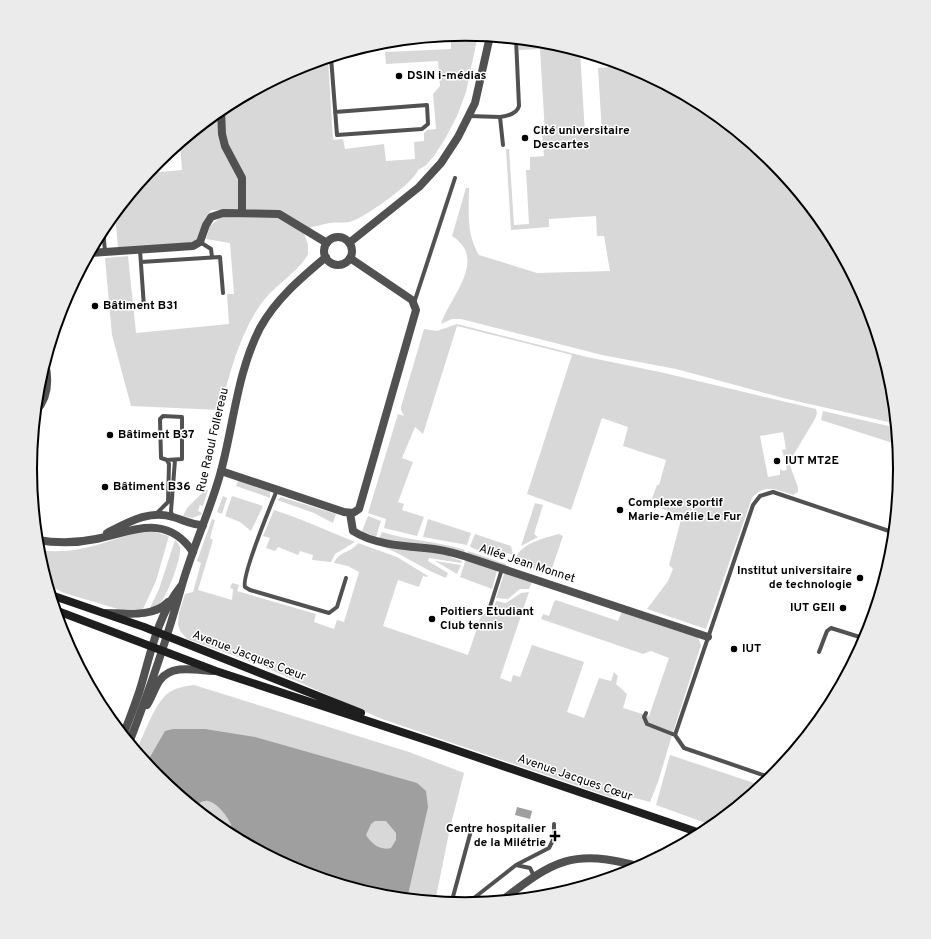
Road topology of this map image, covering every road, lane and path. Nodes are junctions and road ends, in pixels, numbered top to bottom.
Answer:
1 (489, 42) edge
2 (516, 44) edge
3 (331, 63) edge
4 (335, 112) junction
5 (470, 116) junction
6 (221, 117) edge
7 (500, 117) junction
8 (502, 145) dead end
9 (455, 178) dead end
10 (242, 213) junction
11 (104, 239) edge
12 (200, 242) junction
13 (326, 243) junction
14 (349, 243) junction
15 (140, 250) junction
16 (105, 252) junction
17 (95, 253) edge
18 (326, 257) junction
19 (212, 258) junction
20 (350, 258) junction
21 (141, 262) junction
22 (223, 293) dead end
23 (414, 304) junction
24 (144, 307) dead end
25 (47, 379) edge
26 (42, 404) edge
27 (167, 460) junction
28 (175, 460) junction
29 (221, 471) junction
30 (277, 489) junction
31 (350, 513) junction
32 (154, 515) junction
33 (172, 517) junction
34 (203, 525) junction
35 (889, 531) edge
36 (43, 540) edge
37 (94, 540) junction
38 (193, 552) junction
39 (503, 568) junction
40 (346, 578) dead end
41 (182, 586) junction
42 (57, 597) edge
43 (172, 598) junction
44 (489, 610) dead end
45 (62, 613) edge
46 (104, 613) junction
47 (157, 633) junction
48 (708, 637) junction
49 (859, 637) edge
50 (167, 638) junction
51 (152, 646) junction
52 (162, 651) junction
53 (819, 652) dead end
54 (216, 671) junction
55 (646, 712) dead end
56 (137, 723) junction
57 (125, 729) edge
58 (675, 735) junction
59 (131, 737) edge
60 (438, 744) junction
61 (765, 775) edge
62 (554, 824) dead end
63 (472, 827) dead end
64 (695, 831) edge
65 (630, 864) edge
66 (516, 865) junction
67 (534, 876) junction
68 (509, 895) edge
69 (453, 898) edge
70 (474, 898) edge

1 - 5 street
2 - 7 lane
3 - 4 lane
4 - 4 lane
5 - 7 lane
5 - 14 street
6 - 10 street
7 - 8 lane
9 - 23 lane
10 - 12 street
10 - 13 street
11 - 16 lane
12 - 15 street
12 - 19 lane
13 - 14 street
13 - 18 street
14 - 20 street
15 - 16 street
15 - 21 lane
16 - 17 street
18 - 20 street
18 - 29 street, Rue Raoul Follereau
19 - 21 lane
19 - 22 lane
20 - 23 street
21 - 24 lane
23 - 31 street
25 - 26 street
27 - 28 lane
27 - 28 lane
27 - 32 lane
28 - 33 lane
29 - 30 street
29 - 34 street, Rue Raoul Follereau
30 - 31 street
30 - 40 lane
31 - 39 street, Allée Jean Monnet
32 - 33 street
32 - 37 street
33 - 34 street
34 - 38 street, Rue Raoul Follereau
35 - 48 lane
36 - 37 street
37 - 38 street
38 - 41 street, Rue Raoul Follereau
39 - 44 lane
39 - 48 street, Allée Jean Monnet
41 - 43 street
41 - 50 street, Rue Raoul Follereau
42 - 46 main road, Avenue Jacques Cœur
43 - 46 street
43 - 47 street
45 - 51 main road, Avenue Jacques Cœur
46 - 47 main road, Avenue Jacques Cœur
47 - 50 main road, Avenue Jacques Cœur
47 - 51 street
48 - 58 lane
49 - 53 lane
50 - 52 street, Rue Raoul Follereau
50 - 60 main road, Avenue Jacques Cœur
51 - 52 main road, Avenue Jacques Cœur
51 - 57 street
52 - 54 main road, Avenue Jacques Cœur
52 - 56 street, Rue Raoul Follereau
54 - 56 street
54 - 60 main road, Avenue Jacques Cœur
55 - 58 lane
56 - 59 street
58 - 61 lane
60 - 64 main road, Avenue Jacques Cœur
62 - 66 lane
63 - 69 lane
65 - 67 street
66 - 67 lane
66 - 70 lane
67 - 68 street

